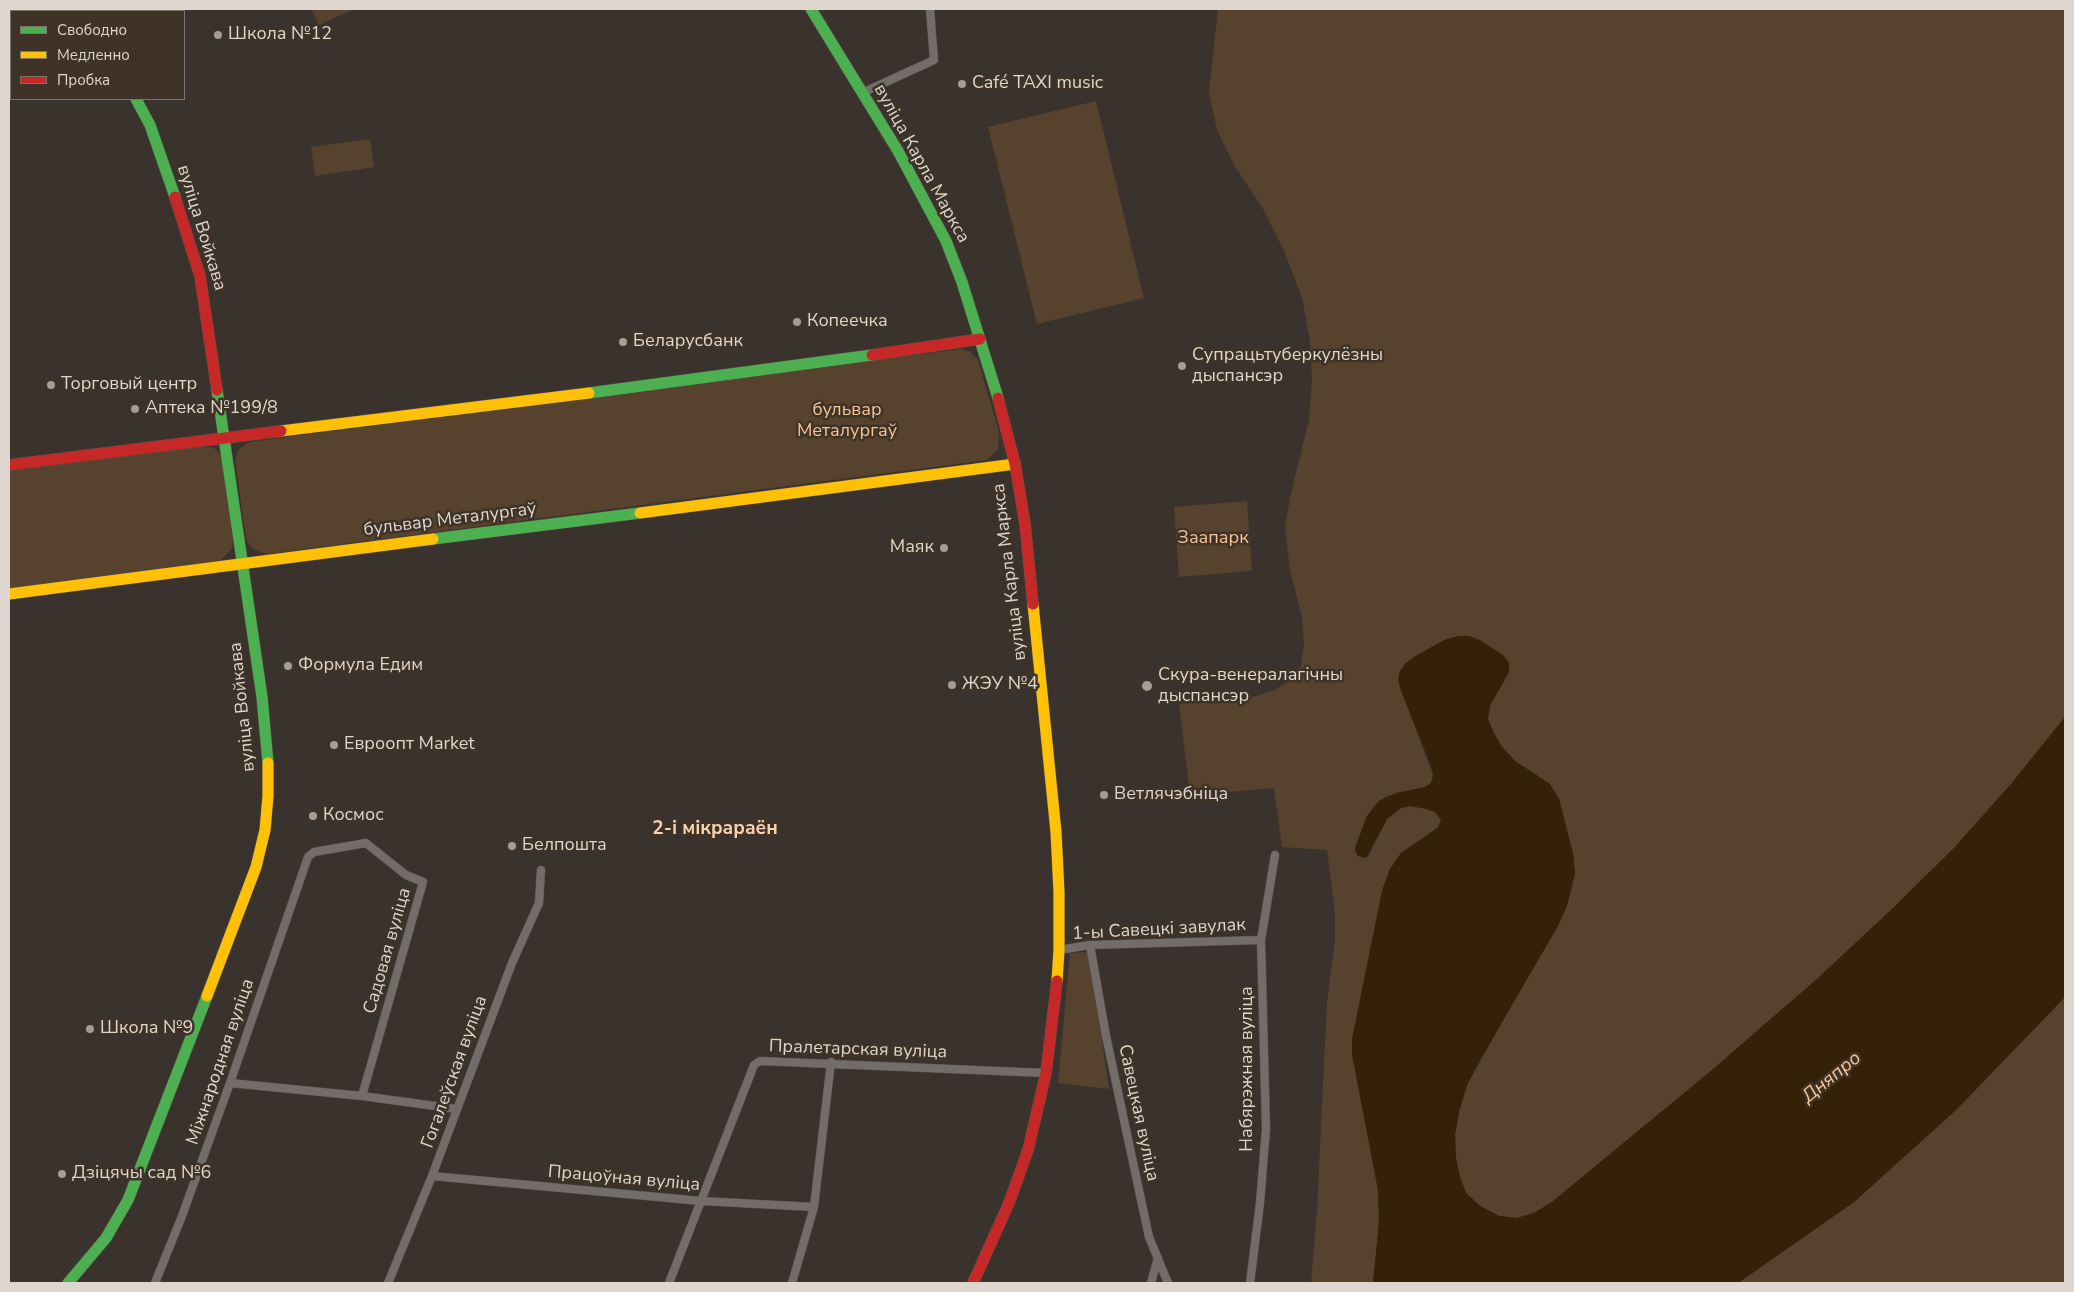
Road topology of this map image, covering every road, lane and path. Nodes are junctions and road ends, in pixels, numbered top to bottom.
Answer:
1 (811, 9) edge
2 (930, 9) edge
3 (862, 93) junction
4 (137, 100) edge
5 (980, 339) junction
6 (224, 437) junction
7 (1014, 464) junction
8 (9, 465) edge
9 (243, 564) junction
10 (9, 594) edge
11 (314, 852) joint
12 (1275, 855) dead end
13 (541, 870) dead end
14 (1262, 940) junction
15 (1090, 946) junction
16 (1059, 950) junction
17 (831, 1062) junction
18 (1046, 1073) junction
19 (230, 1082) junction
20 (362, 1096) junction
21 (457, 1109) junction
22 (432, 1176) junction
23 (701, 1201) junction
24 (814, 1207) junction
25 (1158, 1258) junction
26 (68, 1283) edge
27 (155, 1283) edge
28 (388, 1283) edge
29 (669, 1283) edge
30 (792, 1283) edge
31 (973, 1283) edge
32 (1151, 1283) edge
33 (1168, 1283) edge
34 (1250, 1283) edge

1 - 3 main road, вуліца Карла Маркса
2 - 3 street
3 - 5 main road, вуліца Карла Маркса
4 - 6 main road, вуліца Войкава
5 - 6 main road
5 - 7 main road, вуліца Карла Маркса
6 - 8 main road
6 - 9 main road, вуліца Войкава
7 - 9 main road, бульвар Металургаў
7 - 16 main road, вуліца Карла Маркса
9 - 10 main road, бульвар Металургаў
9 - 26 main road, вуліца Войкава
11 - 19 street, Міжнародная вуліца
11 - 20 street, Садовая вуліца
12 - 14 street, Набярэжная вуліца
13 - 21 street, Гогалеўская вуліца
14 - 15 street, 1-ы Савецкі завулак
14 - 34 street, Набярэжная вуліца
15 - 16 street, 1-ы Савецкі завулак
15 - 25 street, Савецкая вуліца
16 - 18 main road, вуліца Карла Маркса
17 - 18 street, Пралетарская вуліца
17 - 23 street, Пралетарская вуліца
17 - 24 street
18 - 31 main road, вуліца Карла Маркса
19 - 20 street
19 - 27 street, Міжнародная вуліца
20 - 21 street
21 - 22 street, Гогалеўская вуліца
22 - 23 street, Працоўная вуліца
22 - 28 street, Гогалеўская вуліца
23 - 24 street, Працоўная вуліца
23 - 29 street, Пралетарская вуліца
24 - 30 street
25 - 32 street
25 - 33 street, Савецкая вуліца

